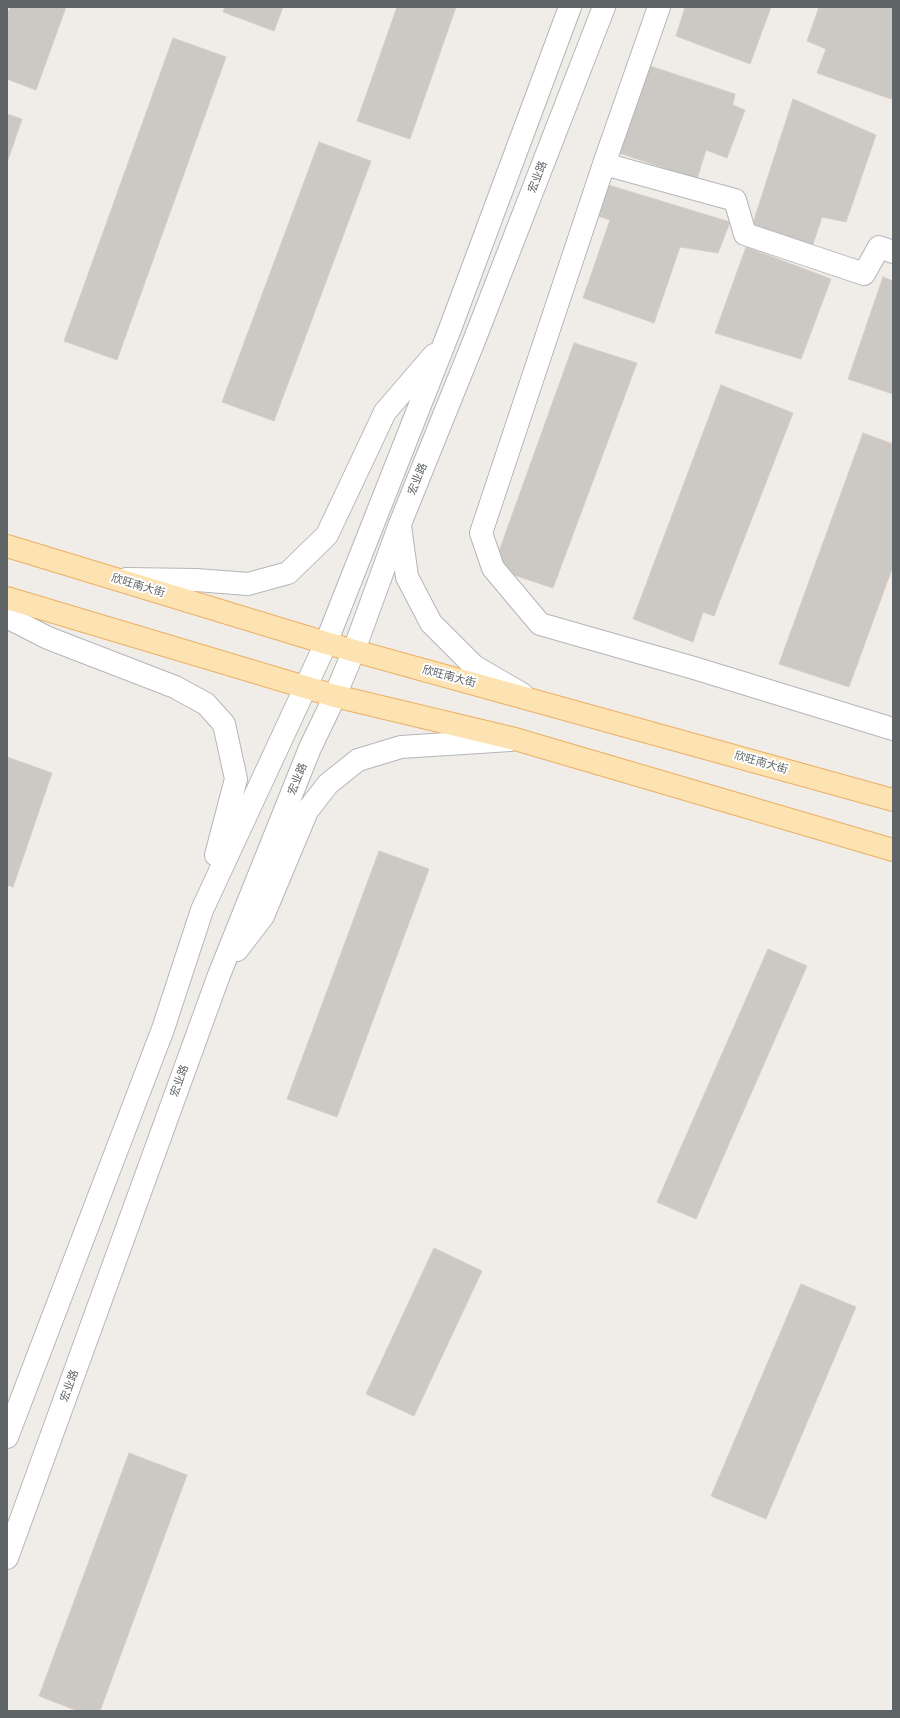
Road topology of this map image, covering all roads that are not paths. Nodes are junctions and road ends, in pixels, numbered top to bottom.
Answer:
1 (570, 7) edge
2 (604, 7) edge
3 (659, 7) edge
4 (604, 164) junction
5 (893, 252) edge
6 (447, 335) junction
7 (474, 341) junction
8 (400, 524) junction
9 (7, 546) edge
10 (115, 579) junction
11 (7, 598) edge
12 (7, 617) edge
13 (326, 643) junction
14 (354, 650) junction
15 (305, 686) junction
16 (335, 696) junction
17 (530, 699) junction
18 (893, 730) edge
19 (515, 740) junction
20 (893, 800) edge
21 (893, 850) edge
22 (202, 910) junction
23 (219, 975) junction
24 (7, 1437) edge
25 (7, 1558) edge

1 - 6 street
2 - 7 street, 宏业路
3 - 4 street
4 - 5 street
4 - 18 street
6 - 7 street
6 - 10 street
6 - 13 street
7 - 8 street, 宏业路
8 - 14 street, 宏业路
8 - 17 street
9 - 10 main road, 欣旺南大街
10 - 13 main road, 欣旺南大街
11 - 15 main road
12 - 22 street
13 - 14 main road, 欣旺南大街
13 - 15 street
14 - 16 street, 宏业路
14 - 17 main road, 欣旺南大街
15 - 16 main road
15 - 22 street
16 - 19 main road
16 - 23 street, 宏业路
17 - 20 main road, 欣旺南大街
19 - 21 main road
19 - 23 street
22 - 24 street
23 - 25 street, 宏业路

